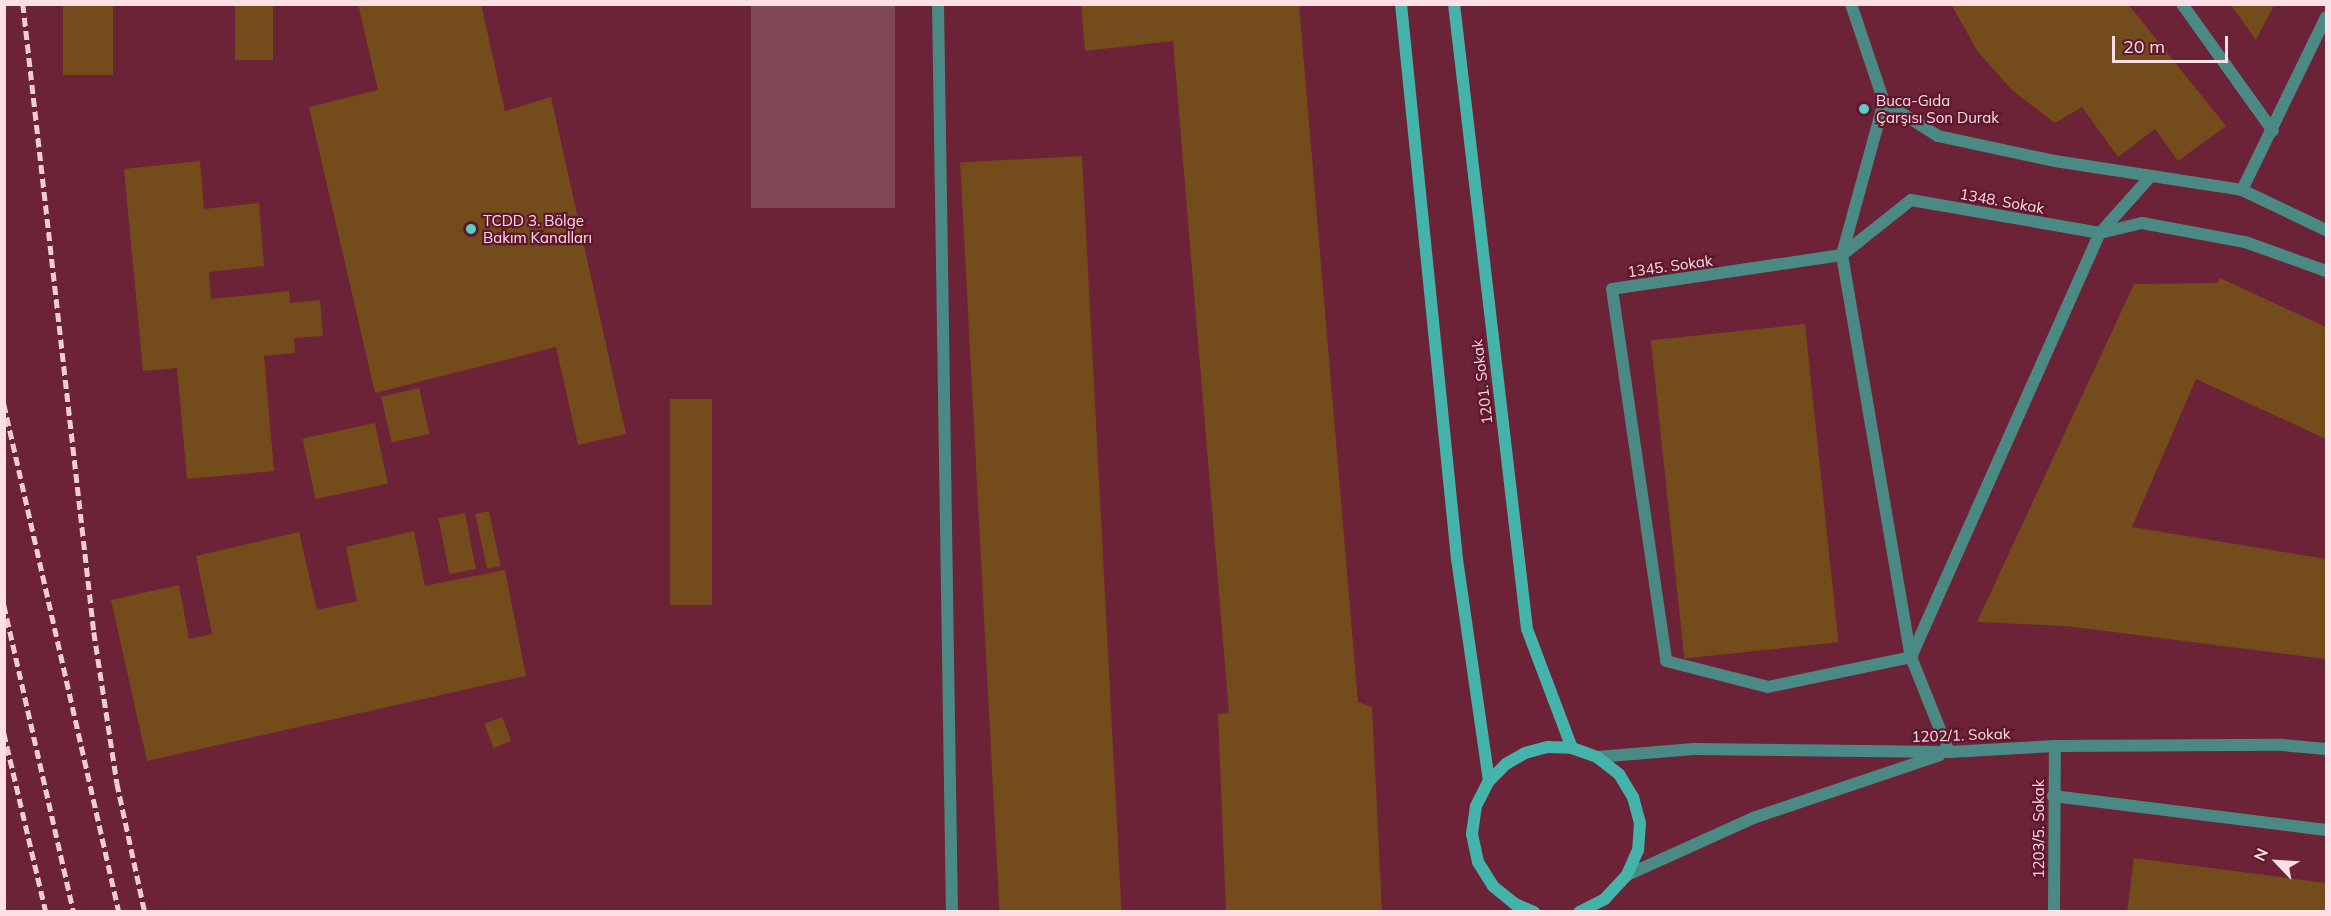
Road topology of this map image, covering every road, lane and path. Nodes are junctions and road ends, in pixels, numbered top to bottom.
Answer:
1 (938, 4) edge
2 (1401, 4) edge
3 (1454, 4) edge
4 (1851, 4) edge
5 (2182, 4) edge
6 (2326, 17) edge
7 (1884, 102) junction
8 (2273, 130) junction
9 (2151, 176) junction
10 (2242, 190) junction
11 (2326, 230) edge
12 (2100, 234) junction
13 (1842, 255) junction
14 (2326, 271) edge
15 (1911, 657) junction
16 (2055, 746) junction
17 (1572, 748) junction
18 (2326, 749) edge
19 (1949, 752) junction
20 (1597, 757) junction
21 (1489, 780) junction
22 (2053, 796) junction
23 (2326, 830) edge
24 (1628, 875) junction
25 (1605, 905) edge
26 (1514, 908) edge
27 (952, 912) edge
28 (1534, 912) edge
29 (1579, 912) edge
30 (2054, 912) edge

1 - 27 street
2 - 21 main road
3 - 17 main road, 1201. Sokak
4 - 7 street
5 - 8 street
6 - 8 street
7 - 9 street
7 - 13 street
8 - 10 street
9 - 10 street
9 - 12 street
10 - 11 street
12 - 13 street, 1348. Sokak
12 - 14 street, 1348. Sokak
12 - 15 street
13 - 15 street
13 - 15 street, 1345. Sokak
15 - 19 street
16 - 18 street, 1202/1. Sokak
16 - 19 street, 1202/1. Sokak
16 - 22 street, 1203/5. Sokak
17 - 20 main road
17 - 21 main road
19 - 20 street, 1202/1. Sokak
19 - 24 street
20 - 24 main road
21 - 26 main road
22 - 23 street
22 - 30 street, 1203/5. Sokak
24 - 25 main road
25 - 29 main road
26 - 28 main road

